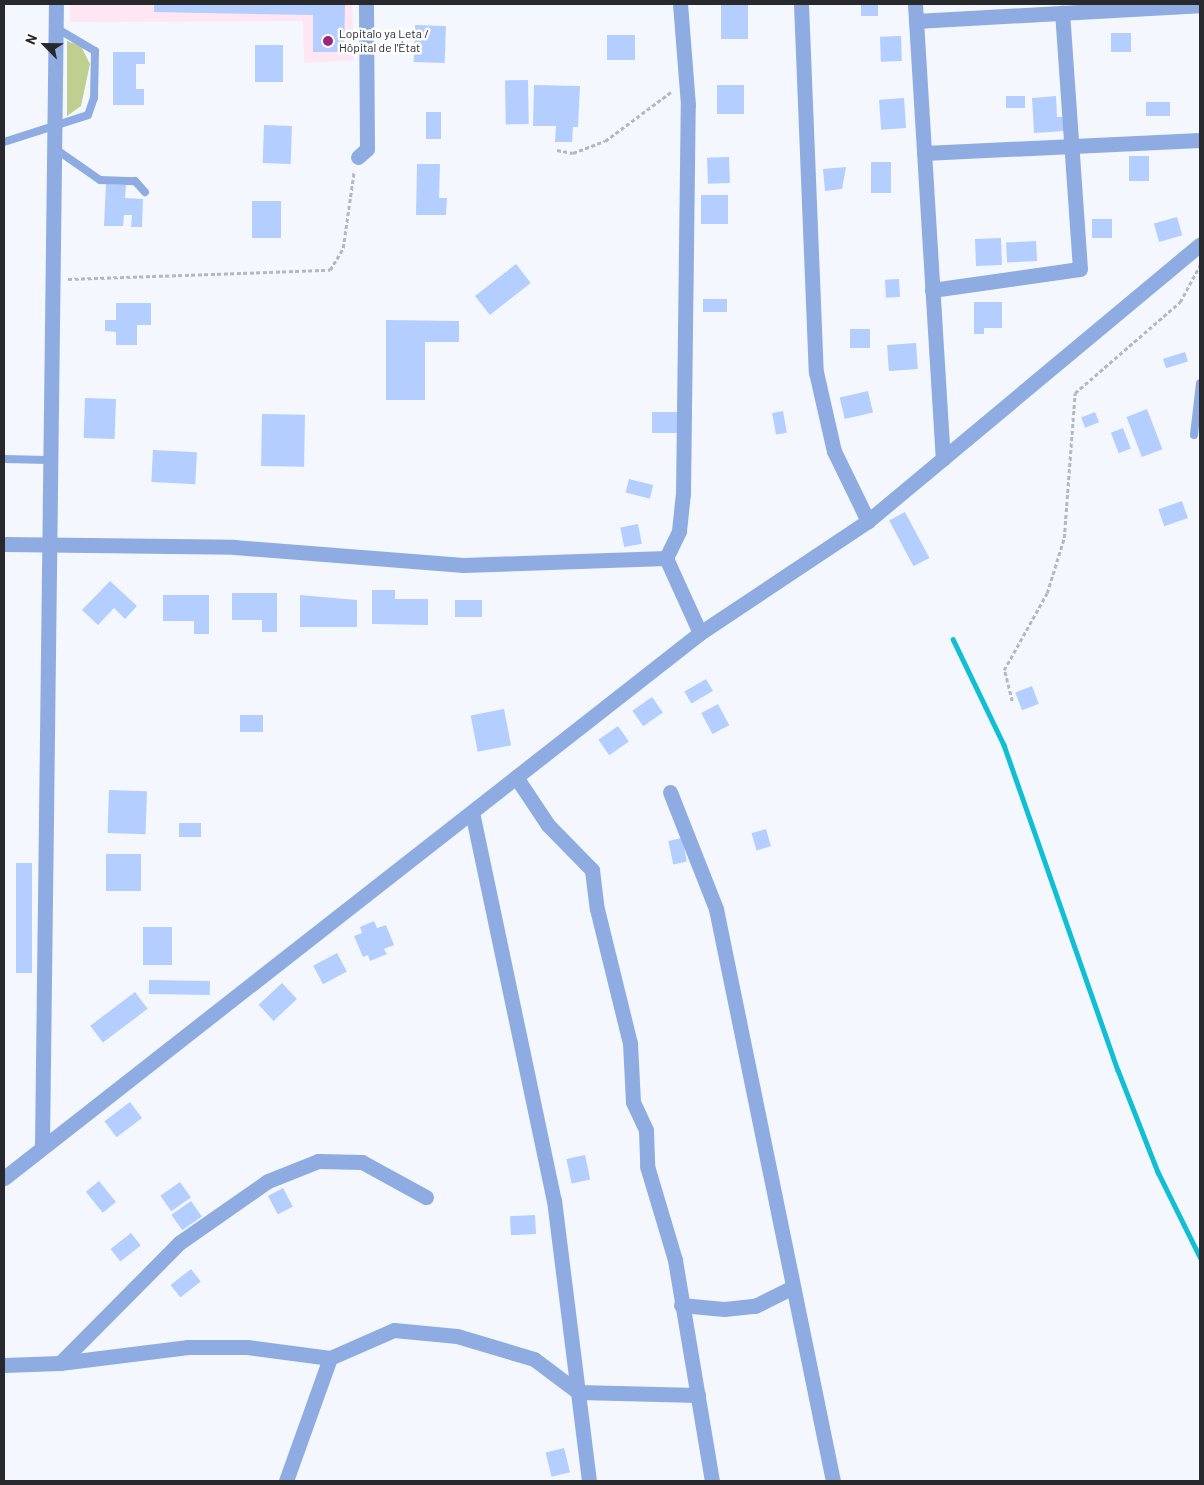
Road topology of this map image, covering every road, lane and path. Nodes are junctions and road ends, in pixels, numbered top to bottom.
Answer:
1 (56, 4) edge
2 (366, 4) edge
3 (680, 4) edge
4 (801, 4) edge
5 (915, 4) edge
6 (1200, 6) edge
7 (1062, 13) junction
8 (916, 20) junction
9 (56, 28) junction
10 (687, 90) junction
11 (54, 129) junction
12 (1200, 140) edge
13 (4, 142) edge
14 (1072, 146) junction
15 (54, 148) junction
16 (557, 150) dead end
17 (924, 153) junction
18 (358, 157) joint
19 (145, 192) dead end
20 (1200, 244) edge
21 (1200, 264) edge
22 (51, 279) junction
23 (932, 290) junction
24 (1200, 383) edge
25 (1194, 435) dead end
26 (943, 458) junction
27 (4, 459) edge
28 (48, 460) junction
29 (868, 521) junction
30 (47, 543) junction
31 (4, 544) edge
32 (666, 558) junction
33 (700, 633) junction
34 (1012, 700) dead end
35 (516, 777) junction
36 (670, 792) dead end
37 (472, 812) junction
38 (42, 1145) junction
39 (4, 1178) edge
40 (426, 1197) dead end
41 (793, 1287) junction
42 (681, 1305) junction
43 (330, 1358) junction
44 (60, 1363) junction
45 (4, 1365) edge
46 (578, 1392) junction
47 (698, 1395) junction
48 (286, 1481) edge
49 (589, 1481) edge
50 (712, 1481) edge
51 (833, 1481) edge

1 - 9 street
2 - 18 street
3 - 10 street
4 - 29 street
5 - 8 street
6 - 7 street
7 - 8 street
7 - 14 street
8 - 17 street
9 - 11 street
9 - 11 lane
10 - 16 path
10 - 32 street
11 - 13 lane
11 - 15 street
12 - 14 street
14 - 17 street
14 - 23 street
15 - 19 lane
15 - 22 street
17 - 23 street
18 - 22 path
20 - 26 street
21 - 34 path
22 - 28 street
23 - 26 street
24 - 25 lane
26 - 29 street
27 - 28 lane
28 - 30 street
29 - 33 street
30 - 31 street
30 - 32 street
30 - 38 street
32 - 33 street
33 - 35 street
35 - 37 street
35 - 42 street
36 - 41 street
37 - 38 street
37 - 46 street
38 - 39 street
40 - 44 street
41 - 42 street
41 - 51 street
42 - 47 street
43 - 44 street
43 - 46 street
43 - 48 street
44 - 45 street
46 - 47 street
46 - 49 street
47 - 50 street

